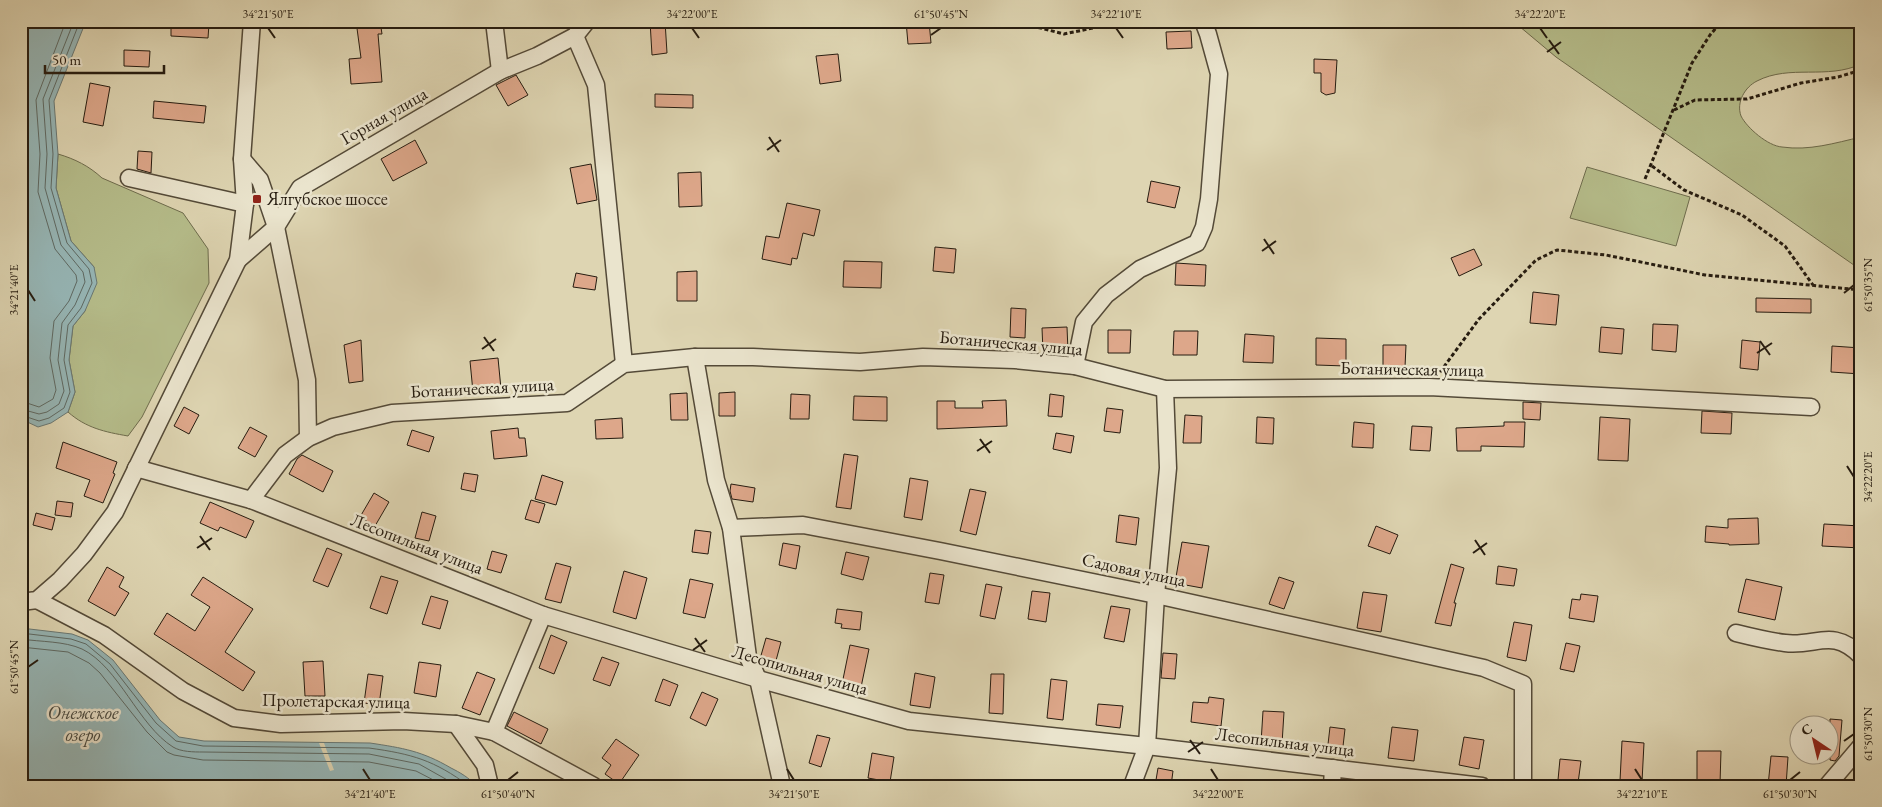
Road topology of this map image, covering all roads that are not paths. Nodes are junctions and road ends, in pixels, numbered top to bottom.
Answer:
1 (252, 21) edge
2 (494, 21) edge
3 (587, 21) edge
4 (1203, 21) edge
5 (575, 36) junction
6 (500, 71) junction
7 (242, 159) junction
8 (129, 178) dead end
9 (245, 204) junction
10 (276, 227) junction
11 (238, 260) junction
12 (695, 357) junction
13 (624, 364) junction
14 (1075, 366) junction
15 (1166, 389) junction
16 (1811, 407) dead end
17 (308, 438) junction
18 (136, 468) junction
19 (251, 500) junction
20 (732, 528) junction
21 (1156, 595) junction
22 (29, 601) edge
23 (543, 615) junction
24 (1736, 633) dead end
25 (1861, 656) edge
26 (758, 680) junction
27 (456, 724) junction
28 (494, 732) junction
29 (1147, 746) junction
30 (1861, 746) edge
31 (1333, 768) junction
32 (490, 786) edge
33 (594, 786) edge
34 (782, 786) edge
35 (1132, 786) edge
36 (1332, 786) edge
37 (1482, 786) edge
38 (1523, 786) edge
39 (1827, 786) edge

1 - 7 street
2 - 6 street
3 - 5 street, Горная улица
4 - 14 street
5 - 6 street, Горная улица
5 - 13 street
6 - 10 street, Горная улица
7 - 9 street
7 - 10 street
8 - 9 street
9 - 11 street
10 - 11 street, Горная улица
10 - 17 street
11 - 18 street
12 - 13 street, Ботаническая улица
12 - 14 street, Ботаническая улица
12 - 20 street
13 - 17 street, Ботаническая улица
14 - 15 street, Ботаническая улица
15 - 16 street, Ботаническая улица
15 - 21 street
17 - 19 street, Ботаническая улица
18 - 19 street, Лесопильная улица
18 - 22 street
19 - 23 street, Лесопильная улица
20 - 21 street, Садовая улица
20 - 26 street
21 - 29 street
21 - 38 street, Садовая улица
22 - 27 street, Пролетарская улица
23 - 26 street, Лесопильная улица
23 - 28 street
24 - 25 street
26 - 29 street, Лесопильная улица
26 - 34 street
27 - 28 street, Пролетарская улица
27 - 32 street
28 - 33 street, Пролетарская улица
29 - 31 street, Лесопильная улица
29 - 35 street
30 - 39 street
31 - 36 street
31 - 37 street, Лесопильная улица

